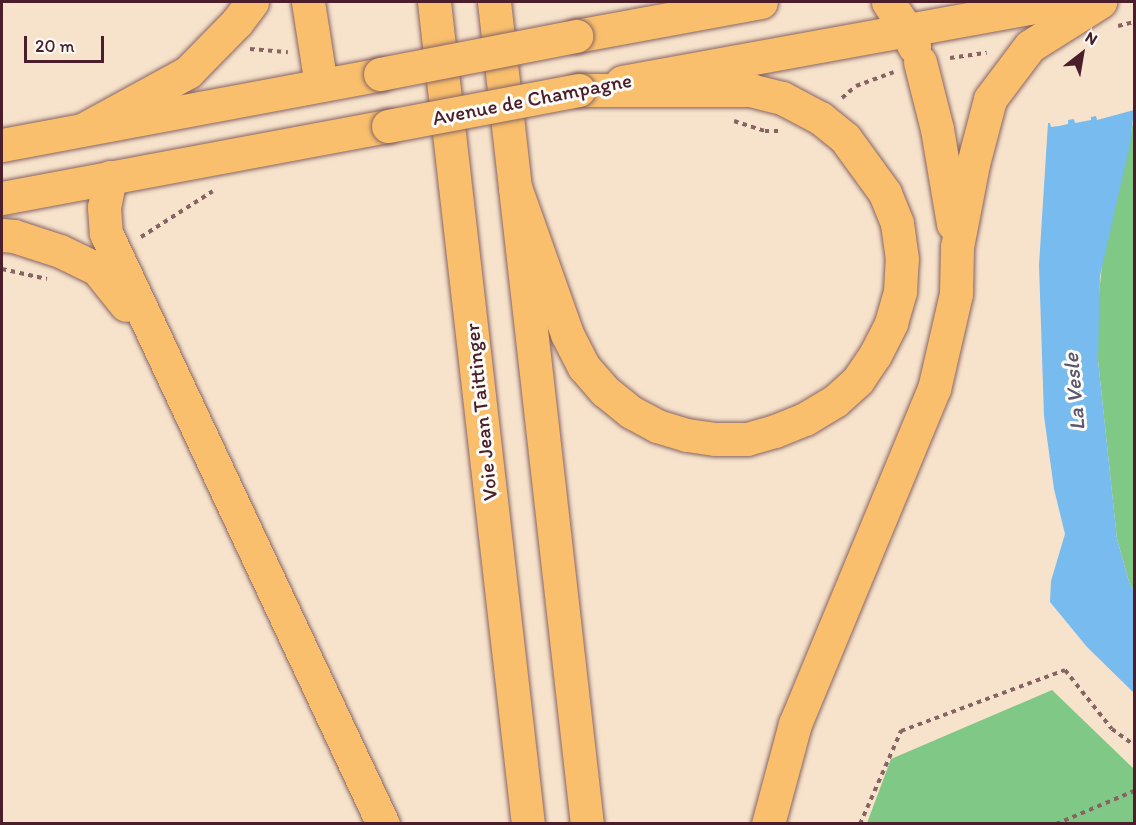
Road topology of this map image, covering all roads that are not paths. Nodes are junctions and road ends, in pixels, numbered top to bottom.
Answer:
1 (252, 2) edge
2 (308, 2) edge
3 (434, 2) edge
4 (494, 2) edge
5 (761, 2) edge
6 (888, 2) edge
7 (1062, 2) edge
8 (1100, 2) edge
9 (906, 29) junction
10 (321, 85) junction
11 (579, 90) junction
12 (133, 120) junction
13 (84, 129) junction
14 (330, 136) junction
15 (2, 145) edge
16 (110, 177) junction
17 (515, 187) junction
18 (2, 198) edge
19 (2, 236) edge
20 (957, 247) junction
21 (156, 341) junction
22 (383, 824) edge
23 (528, 824) edge
24 (587, 824) edge
25 (768, 824) edge

1 - 13 main road
2 - 10 main road
3 - 23 main road, Voie Jean Taittinger
4 - 17 main road
5 - 10 main road, bridge
6 - 9 main road
7 - 9 main road, Avenue de Champagne
8 - 20 main road
9 - 11 main road, Avenue de Champagne
9 - 20 main road
10 - 12 main road
10 - 14 main road
11 - 14 main road, Avenue de Champagne, bridge
11 - 17 main road
12 - 13 main road
12 - 16 main road
13 - 15 main road
14 - 16 main road, Avenue de Champagne
16 - 18 main road, Avenue de Champagne
16 - 21 main road
17 - 24 main road
19 - 21 main road
20 - 25 main road
21 - 22 main road

